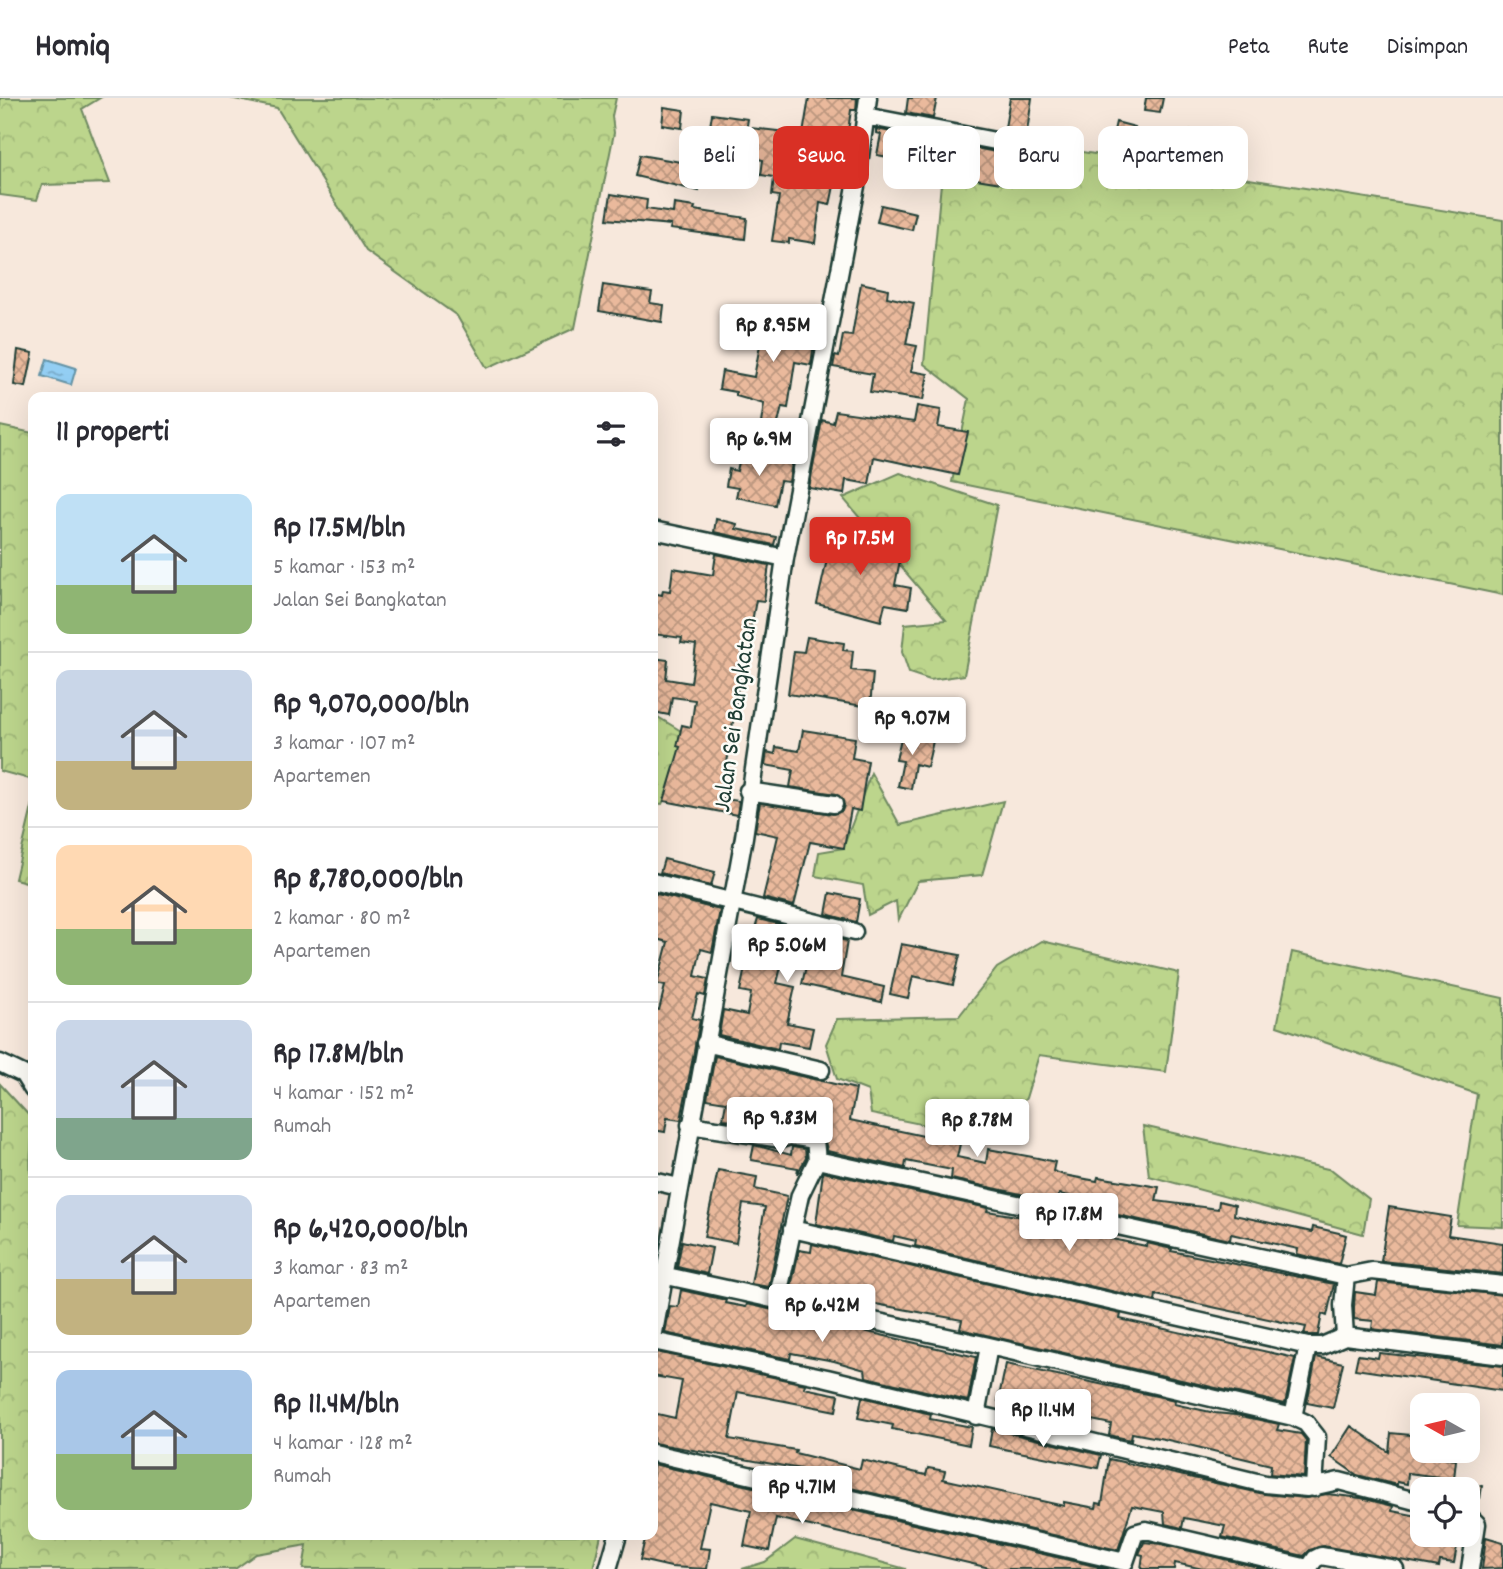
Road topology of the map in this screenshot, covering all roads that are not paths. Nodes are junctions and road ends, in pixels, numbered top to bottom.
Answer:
1 (868, 98) edge
2 (864, 116) junction
3 (994, 141) edge
4 (658, 531) edge
5 (785, 558) junction
6 (748, 791) junction
7 (834, 804) dead end
8 (658, 883) edge
9 (730, 901) junction
10 (854, 932) dead end
11 (705, 1043) junction
12 (0, 1063) edge
13 (821, 1070) dead end
14 (28, 1082) edge
15 (690, 1125) junction
16 (817, 1160) junction
17 (658, 1182) edge
18 (679, 1187) junction
19 (792, 1229) junction
20 (658, 1275) edge
21 (1346, 1276) junction
22 (1503, 1285) edge
23 (777, 1300) junction
24 (1345, 1336) junction
25 (658, 1341) edge
26 (989, 1346) junction
27 (1308, 1346) junction
28 (1503, 1356) edge
29 (976, 1416) junction
30 (1293, 1417) junction
31 (658, 1453) edge
32 (1314, 1488) junction
33 (1410, 1500) edge
34 (617, 1540) edge
35 (1473, 1547) edge
36 (1124, 1566) edge
37 (608, 1569) edge
38 (1308, 1569) edge
39 (1395, 1569) edge
40 (1470, 1569) edge

1 - 2 street, Jalan Sei Bangkatan
2 - 3 street
2 - 5 street, Jalan Sei Bangkatan
4 - 5 street
5 - 6 street, Jalan Sei Bangkatan
6 - 7 street
6 - 9 street, Jalan Sei Bangkatan
8 - 9 street
9 - 10 street
9 - 11 street, Jalan Sei Bangkatan
11 - 13 street
11 - 15 street, Jalan Sei Bangkatan
12 - 14 street
15 - 16 street
15 - 18 street, Jalan Sei Bangkatan
16 - 19 street
16 - 21 street
17 - 18 street
18 - 20 street, Jalan Sei Bangkatan
19 - 23 street
19 - 27 street
20 - 23 street
21 - 22 street
21 - 24 street
23 - 26 street
24 - 27 street
24 - 28 street
25 - 29 street
26 - 29 street
26 - 30 street
27 - 30 street
29 - 32 street
30 - 32 street
31 - 36 street
32 - 33 street
34 - 37 street
35 - 40 street
36 - 38 street
38 - 39 street

